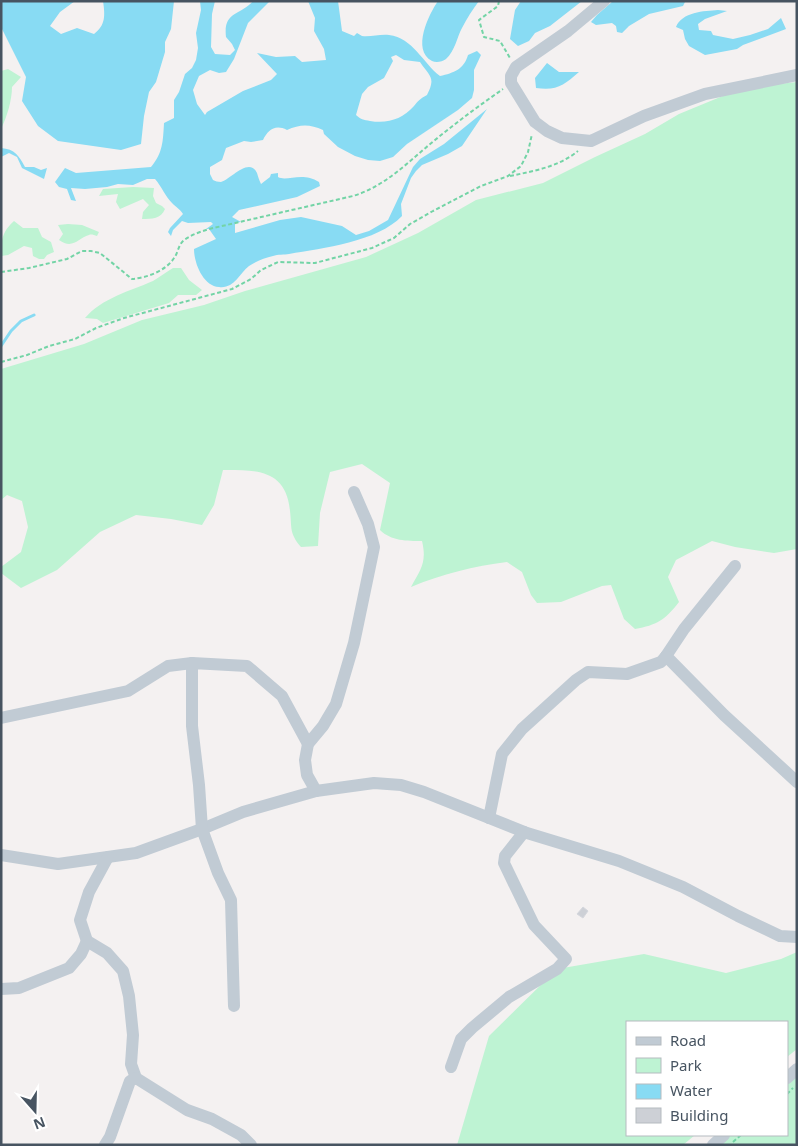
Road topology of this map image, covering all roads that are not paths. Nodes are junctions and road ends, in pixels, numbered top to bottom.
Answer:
1 (604, 1) edge
2 (797, 75) edge
3 (354, 492) dead end
4 (735, 566) dead end
5 (666, 656) junction
6 (192, 663) junction
7 (1, 718) edge
8 (308, 744) junction
9 (797, 782) edge
10 (316, 791) junction
11 (489, 818) junction
12 (202, 829) junction
13 (524, 832) junction
14 (1, 855) edge
15 (108, 857) junction
16 (797, 937) edge
17 (87, 941) junction
18 (1, 989) edge
19 (234, 1006) dead end
20 (452, 1067) dead end
21 (136, 1078) junction
22 (723, 1136) edge
23 (105, 1145) edge
24 (251, 1145) edge
25 (713, 1145) edge

1 - 2 street
3 - 8 street
4 - 5 street
5 - 9 street
5 - 11 street
6 - 7 street
6 - 8 street
6 - 12 street
8 - 10 street
10 - 11 street
10 - 12 street
11 - 13 street
12 - 15 street
12 - 19 street
13 - 16 street
13 - 20 street
14 - 15 street
15 - 17 street
17 - 18 street
17 - 21 street
21 - 23 street
21 - 24 street
22 - 25 street

